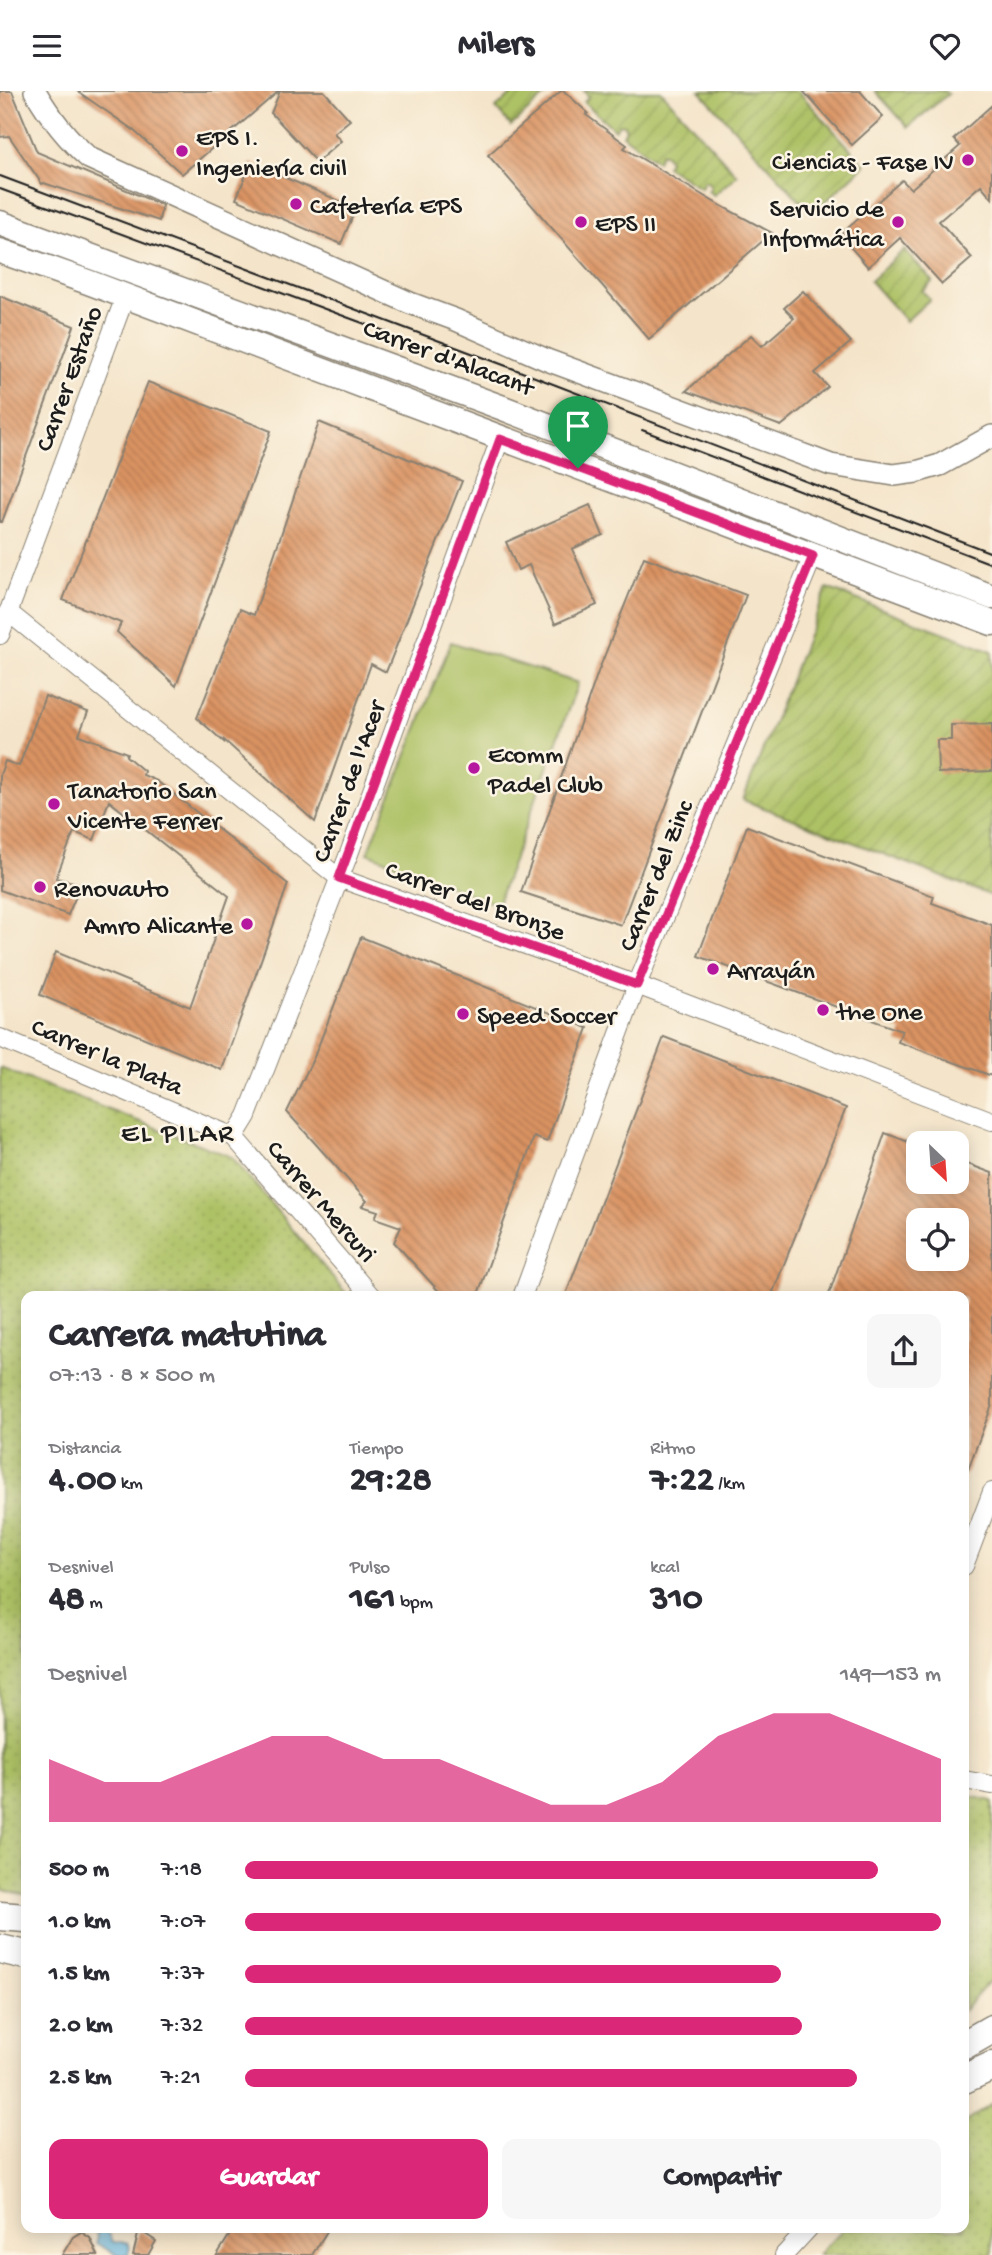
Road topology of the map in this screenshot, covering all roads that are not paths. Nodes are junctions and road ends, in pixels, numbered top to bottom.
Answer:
1 (35, 91) edge
2 (0, 223) edge
3 (0, 251) edge
4 (125, 297) junction
5 (992, 436) edge
6 (500, 439) junction
7 (813, 556) junction
8 (992, 597) edge
9 (8, 612) junction
10 (992, 623) edge
11 (0, 635) edge
12 (339, 878) junction
13 (637, 985) junction
14 (0, 1038) edge
15 (992, 1121) edge
16 (234, 1137) junction
17 (367, 1291) edge
18 (524, 1291) edge
19 (992, 1492) edge
20 (969, 1553) edge
21 (969, 1781) edge
22 (992, 1785) edge
23 (0, 1949) edge
24 (21, 1954) edge
25 (992, 2028) edge
26 (969, 2042) edge
27 (992, 2066) edge
28 (969, 2077) edge
29 (805, 2233) edge
30 (785, 2255) edge

1 - 5 street
2 - 8 main road, Carrer d'Alacant
3 - 4 main road
4 - 6 main road
4 - 9 street, Carrer Estaño
6 - 7 main road
6 - 12 street, Carrer de l'Acer
7 - 10 main road
7 - 13 street, Carrer del Zinc
9 - 11 street, Carrer Estaño
9 - 12 street, Carrer del Bronze
12 - 13 street, Carrer del Bronze
12 - 16 street, Carrer de l'Acer
13 - 15 street, Carrer del Bronze
13 - 18 street, Carrer del Zinc
14 - 16 street, Carrer la Plata
16 - 17 street, Carrer Mercuri
19 - 20 street
21 - 22 street
23 - 24 main road
25 - 26 main road
27 - 28 main road
29 - 30 street

